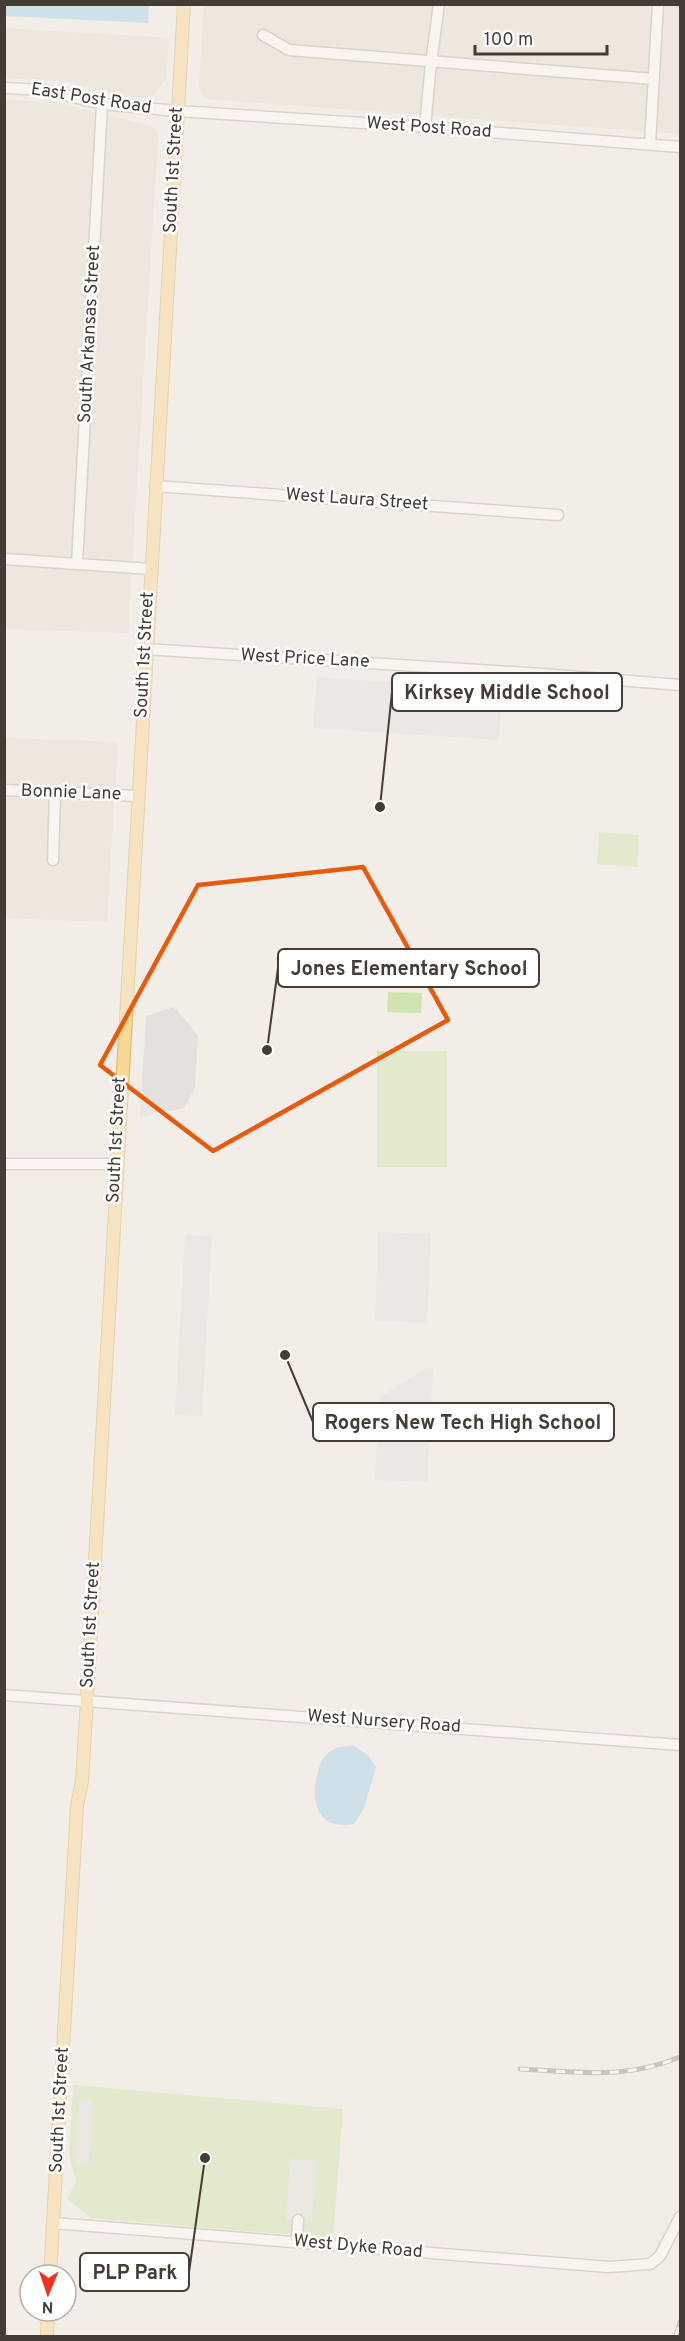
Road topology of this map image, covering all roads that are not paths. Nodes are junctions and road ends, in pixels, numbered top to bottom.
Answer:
1 (184, 4) edge
2 (439, 4) edge
3 (658, 4) edge
4 (263, 35) dead end
5 (431, 63) junction
6 (654, 79) junction
7 (4, 88) edge
8 (102, 104) junction
9 (177, 111) junction
10 (425, 127) junction
11 (650, 144) junction
12 (681, 147) edge
13 (155, 486) junction
14 (558, 515) dead end
15 (4, 559) edge
16 (77, 564) junction
17 (151, 569) junction
18 (146, 649) junction
19 (681, 685) edge
20 (4, 790) edge
21 (55, 792) junction
22 (137, 796) junction
23 (53, 860) dead end
24 (4, 1164) edge
25 (116, 1164) junction
26 (4, 1695) edge
27 (87, 1702) junction
28 (681, 1745) edge
29 (681, 2217) edge
30 (298, 2220) dead end
31 (53, 2223) junction
32 (297, 2241) junction
33 (51, 2263) edge

1 - 9 main road, South 1st Street
2 - 5 street
3 - 6 street
4 - 5 street
5 - 6 street
5 - 10 street
6 - 11 street
7 - 8 street, East Post Road
8 - 9 street, East Post Road
8 - 16 street, South Arkansas Street
9 - 10 street, West Post Road
9 - 13 main road, South 1st Street
10 - 11 street, West Post Road
11 - 12 street, West Post Road
13 - 14 street, West Laura Street
13 - 17 main road, South 1st Street
15 - 16 street
16 - 17 street
17 - 18 main road, South 1st Street
18 - 19 street, West Price Lane
18 - 22 main road, South 1st Street
20 - 21 street, Bonnie Lane
21 - 22 street, Bonnie Lane
21 - 23 street
22 - 25 main road, South 1st Street
24 - 25 street
25 - 27 main road, South 1st Street
26 - 27 street, West Nursery Road
27 - 28 street, West Nursery Road
27 - 31 main road, South 1st Street
29 - 32 street, West Dyke Road
30 - 32 street
31 - 32 street, West Dyke Road
31 - 33 main road, South 1st Street

